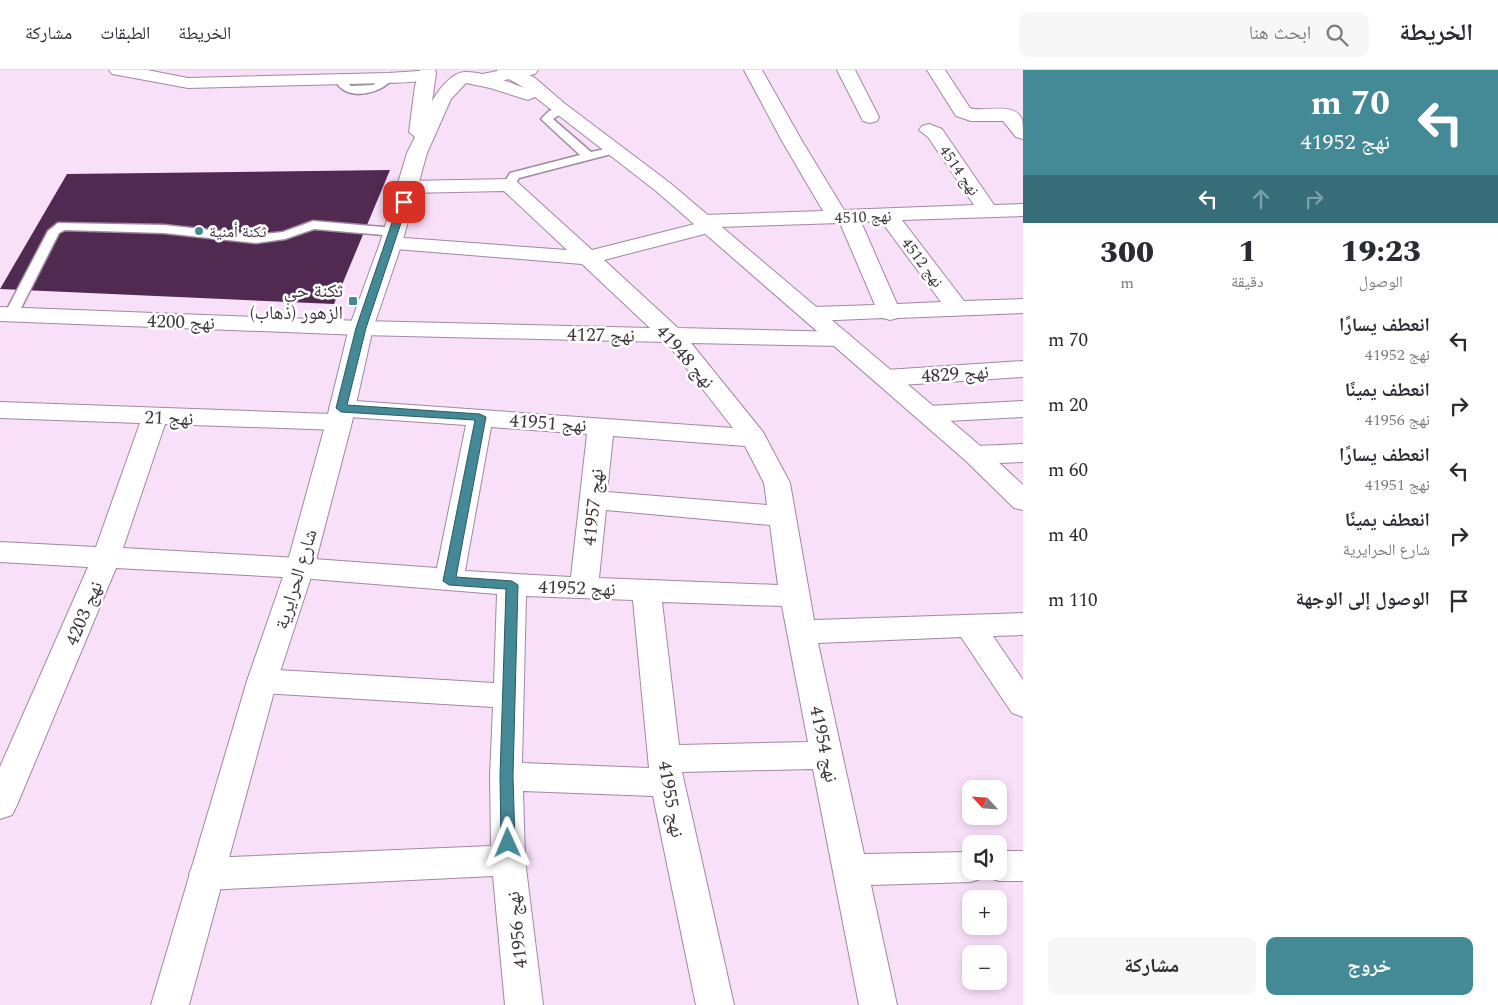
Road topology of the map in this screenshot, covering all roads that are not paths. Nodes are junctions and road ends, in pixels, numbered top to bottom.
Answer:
1 (118, 70) edge
2 (123, 70) edge
3 (753, 70) edge
4 (846, 70) edge
5 (936, 70) edge
6 (516, 71) edge
7 (427, 72) edge
8 (328, 74) edge
9 (468, 76) edge
10 (190, 77) edge
11 (559, 109) junction
12 (870, 117) dead end
13 (929, 130) dead end
14 (1023, 133) edge
15 (615, 150) junction
16 (418, 153) junction
17 (588, 156) junction
18 (509, 185) junction
19 (408, 187) junction
20 (1023, 210) edge
21 (989, 212) junction
22 (887, 215) junction
23 (843, 216) junction
24 (706, 224) junction
25 (393, 238) junction
26 (587, 258) junction
27 (1023, 306) edge
28 (958, 309) junction
29 (890, 313) junction
30 (813, 314) junction
31 (5, 315) edge
32 (361, 328) junction
33 (673, 336) junction
34 (841, 339) junction
35 (1023, 369) edge
36 (886, 378) junction
37 (1023, 409) edge
38 (0, 410) edge
39 (928, 414) junction
40 (340, 415) junction
41 (155, 416) junction
42 (480, 417) junction
43 (601, 426) junction
44 (754, 438) junction
45 (1023, 453) edge
46 (975, 455) junction
47 (777, 482) joint
48 (593, 500) junction
49 (1023, 501) edge
50 (782, 516) junction
51 (0, 552) edge
52 (107, 556) junction
53 (300, 568) junction
54 (449, 581) junction
55 (512, 585) junction
56 (584, 587) junction
57 (646, 590) junction
58 (794, 596) junction
59 (1023, 624) edge
60 (970, 627) junction
61 (802, 632) junction
62 (262, 681) junction
63 (510, 696) junction
64 (1023, 704) edge
65 (827, 755) junction
66 (666, 771) junction
67 (506, 776) junction
68 (0, 805) edge
69 (508, 860) junction
70 (1007, 866) edge
71 (1023, 866) edge
72 (962, 867) edge
73 (850, 870) junction
74 (206, 874) junction
75 (170, 1005) edge
76 (524, 1005) edge
77 (715, 1005) edge
78 (878, 1005) edge

1 - 2 street
2 - 10 street
3 - 23 street
4 - 12 street
5 - 14 street
6 - 9 street
6 - 11 street
7 - 8 street
7 - 9 street
7 - 16 street, شارع الحرايرية
8 - 10 street
9 - 11 street
9 - 16 street, شارع الحرايرية
11 - 15 street
11 - 17 lane
13 - 21 street, نهج 4514
15 - 17 lane
15 - 24 street
16 - 19 street, شارع الحرايرية
17 - 18 lane
18 - 19 street
18 - 26 street, نهج 41948
19 - 25 street, شارع الحرايرية
20 - 21 street, نهج 4510
21 - 22 street, نهج 4510
22 - 23 street, نهج 4510
22 - 28 street, نهج 4512
23 - 24 street, نهج 4510
23 - 29 street
24 - 26 street, نهج 4510
24 - 30 street
25 - 26 street, نهج 4510
25 - 31 lane
25 - 32 street, شارع الحرايرية
26 - 33 street, نهج 41948
27 - 28 street
28 - 29 street
29 - 30 street
30 - 34 street
31 - 32 street, نهج 4200
32 - 33 street, نهج 4127
32 - 40 street, شارع الحرايرية
33 - 34 street, نهج 4127
33 - 44 street, نهج 41948
34 - 36 street
35 - 36 street, نهج 4829
36 - 39 street
37 - 39 street
38 - 41 street, نهج 21
39 - 46 street
40 - 41 street, نهج 21
40 - 42 street, نهج 41951
40 - 53 street, شارع الحرايرية
41 - 52 street, نهج 4203
42 - 43 street, نهج 41951
42 - 54 street
43 - 44 street, نهج 41951
43 - 48 street, نهج 41957
44 - 47 street, نهج 41948
45 - 46 street
46 - 49 street
47 - 50 street, نهج 41954
48 - 50 street
48 - 56 street, نهج 41957
50 - 58 street, نهج 41954
51 - 52 street, نهج 41952
52 - 53 street, نهج 41952
52 - 68 street, نهج 4203
53 - 54 street, نهج 41952
53 - 62 street, شارع الحرايرية
54 - 55 street, نهج 41952
55 - 56 street, نهج 41952
55 - 63 street, نهج 41956
56 - 57 street, نهج 41952
57 - 58 street, نهج 41952
57 - 66 street, نهج 41955
58 - 61 street, نهج 41954
59 - 60 street
60 - 61 street
60 - 64 street
61 - 65 street, نهج 41954
62 - 63 street
62 - 74 street, شارع الحرايرية
63 - 67 street, نهج 41956
65 - 66 street
65 - 73 street, نهج 41954
66 - 67 street
66 - 77 street, نهج 41955
67 - 69 street, نهج 41956
69 - 74 street
69 - 76 street, نهج 41956
70 - 71 street
72 - 73 street
73 - 78 street, نهج 41954
74 - 75 street, شارع الحرايرية

